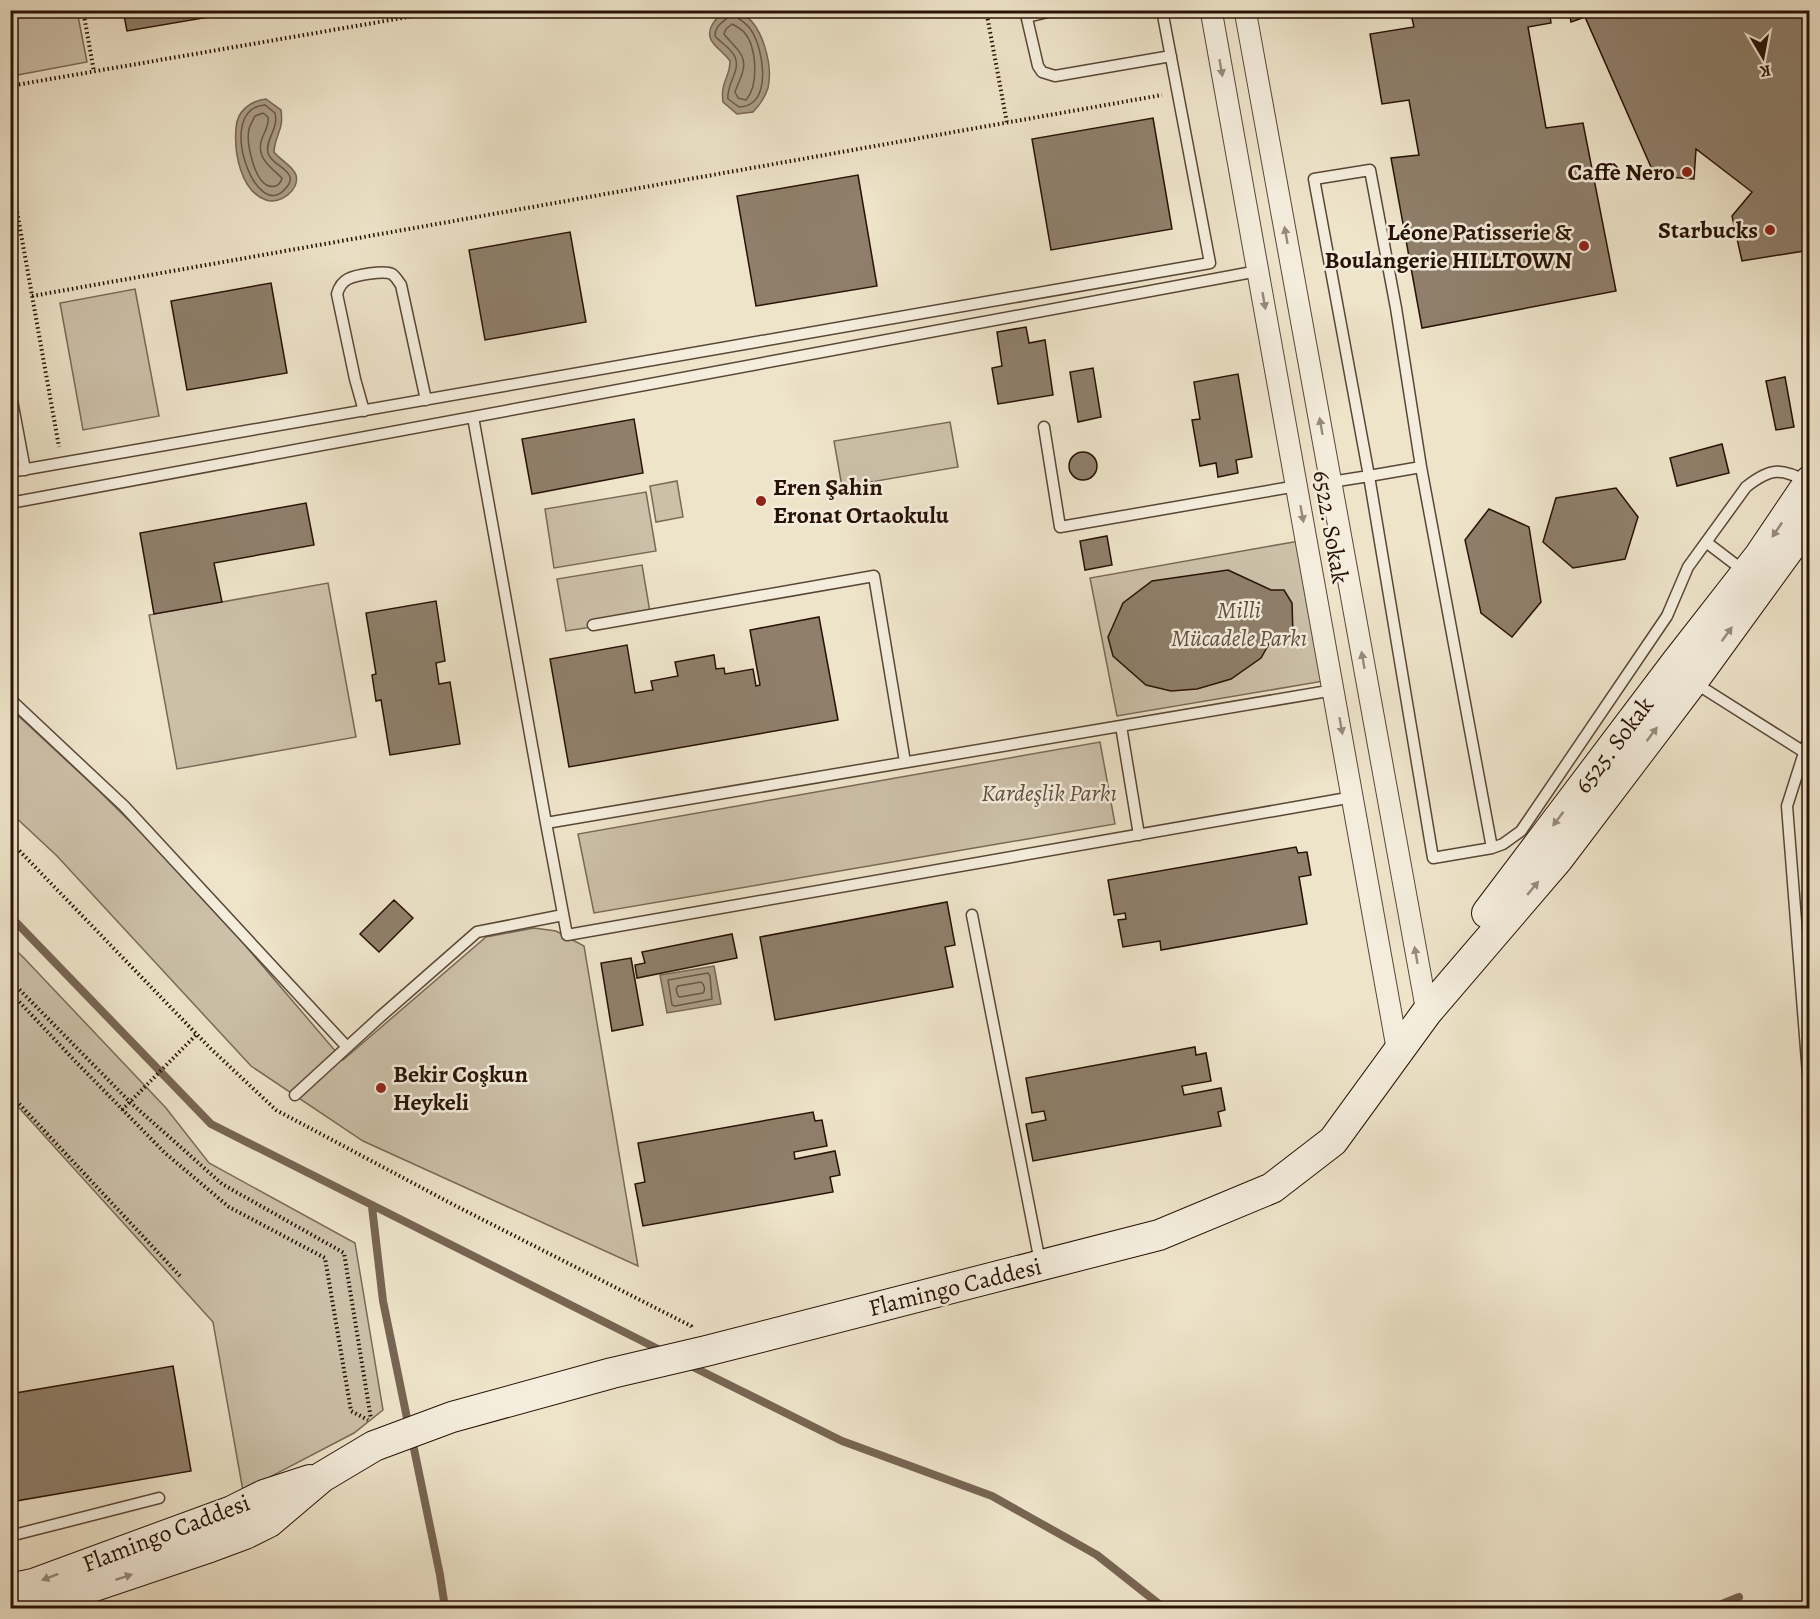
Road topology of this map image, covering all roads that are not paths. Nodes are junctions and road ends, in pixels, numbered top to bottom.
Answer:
1 (1056, 10) edge
2 (1162, 10) edge
3 (1211, 10) edge
4 (1245, 10) edge
5 (1026, 14) edge
6 (1171, 56) junction
7 (1258, 271) junction
8 (10, 390) edge
9 (426, 400) junction
10 (364, 411) junction
11 (473, 417) junction
12 (1044, 427) dead end
13 (1421, 467) junction
14 (25, 470) junction
15 (10, 472) edge
16 (1369, 476) junction
17 (1809, 482) edge
18 (1331, 483) junction
19 (1297, 486) junction
20 (10, 503) edge
21 (1809, 520) edge
22 (1706, 542) junction
23 (1746, 573) junction
24 (593, 625) dead end
25 (1693, 681) junction
26 (1334, 690) junction
27 (10, 699) edge
28 (1121, 726) junction
29 (1809, 734) edge
30 (1804, 752) junction
31 (905, 762) junction
32 (1353, 797) junction
33 (546, 823) junction
34 (1139, 835) junction
35 (1492, 848) junction
36 (563, 915) junction
37 (972, 915) dead end
38 (1427, 1012) junction
39 (347, 1047) junction
40 (1398, 1053) junction
41 (295, 1095) dead end
42 (1809, 1100) edge
43 (1041, 1265) junction
44 (322, 1477) junction
45 (159, 1498) dead end
46 (10, 1536) edge
47 (10, 1589) edge
48 (29, 1608) edge

1 - 5 lane
2 - 6 lane
3 -> 7 street, 6522. Sokak
18 -> 4 street, 6522. Sokak
5 - 6 lane
6 - 9 lane
7 - 11 lane
7 -> 19 street, 6522. Sokak
8 - 14 lane
9 - 10 lane
9 - 10 lane
10 - 14 lane
11 - 20 lane
11 - 33 lane
12 - 19 lane
13 - 16 lane
13 - 16 lane
13 - 35 lane
14 - 15 lane
16 - 18 lane
16 - 35 lane
17 - 22 lane
17 -> 23 street, 6525. Sokak
38 -> 18 street, 6522. Sokak
19 -> 26 street, 6522. Sokak
25 -> 21 street, 6525. Sokak
22 - 23 lane
22 - 35 lane
23 -> 38 street, 6525. Sokak
24 - 31 lane
25 - 30 lane
38 -> 25 street, 6525. Sokak
26 - 28 lane
26 -> 32 street, 6522. Sokak
27 - 39 lane
28 - 31 lane
28 - 34 lane
29 - 30 lane
30 - 42 lane
31 - 33 lane
32 - 34 lane
32 - 40 street, 6522. Sokak
33 - 36 lane
34 - 36 lane
36 - 39 lane
37 - 43 lane
38 - 40 street, 6525. Sokak
39 - 41 lane
40 - 43 street, Flamingo Caddesi
43 - 44 street, Flamingo Caddesi
44 -> 47 street, Flamingo Caddesi
48 -> 44 street, Flamingo Caddesi
45 - 46 lane

